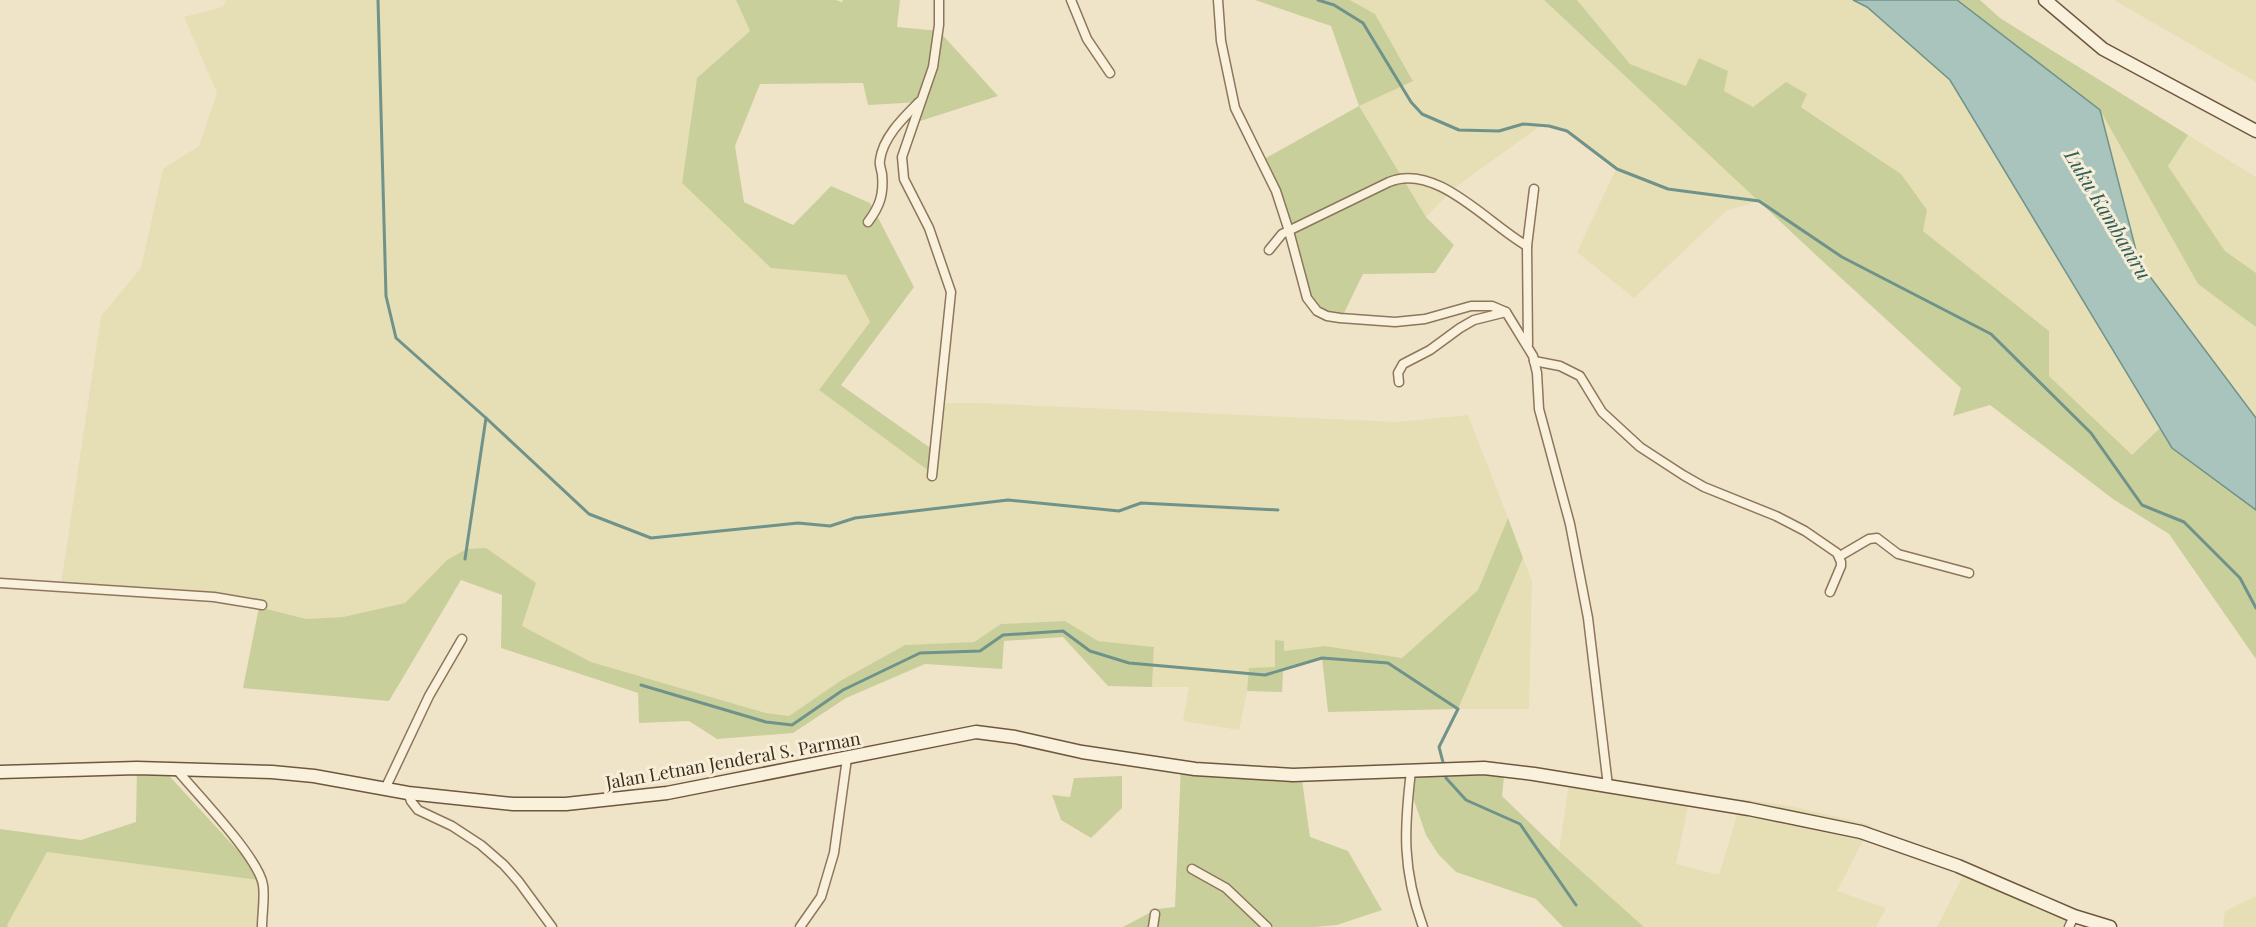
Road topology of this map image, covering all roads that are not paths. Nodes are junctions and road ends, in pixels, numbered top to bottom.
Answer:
1 (939, 0) edge
2 (1071, 0) edge
3 (1218, 0) edge
4 (2045, 0) edge
5 (1110, 73) dead end
6 (922, 100) junction
7 (2256, 131) edge
8 (1534, 189) dead end
9 (868, 222) dead end
10 (1289, 231) junction
11 (1527, 246) junction
12 (1269, 250) dead end
13 (1506, 312) junction
14 (1528, 347) junction
15 (1534, 361) junction
16 (1399, 382) dead end
17 (932, 476) dead end
18 (1840, 556) junction
19 (1969, 573) dead end
20 (0, 583) edge
21 (1830, 592) dead end
22 (262, 605) dead end
23 (462, 639) dead end
24 (847, 758) junction
25 (177, 770) junction
26 (1411, 771) junction
27 (0, 772) edge
28 (1608, 786) junction
29 (386, 789) junction
30 (408, 793) junction
31 (1192, 869) dead end
32 (1155, 914) dead end
33 (2072, 922) edge
34 (262, 927) edge
35 (552, 927) edge
36 (800, 927) edge
37 (1153, 927) edge
38 (1268, 927) edge
39 (1423, 927) edge
40 (2110, 927) edge

1 - 6 street
2 - 5 street
3 - 10 street
4 - 7 street
6 - 9 street
6 - 17 street
8 - 11 street
10 - 11 street
10 - 12 street
10 - 13 street
11 - 14 street
13 - 14 street
13 - 16 street
14 - 15 street
15 - 18 street
15 - 28 street
18 - 19 street
18 - 21 street
20 - 22 street
23 - 29 street
24 - 26 street, Jalan Letnan Jenderal S. Parman
24 - 30 street, Jalan Letnan Jenderal S. Parman
24 - 36 street
25 - 27 street, Jalan Letnan Jenderal S. Parman
25 - 29 street, Jalan Letnan Jenderal S. Parman
25 - 34 street
26 - 28 street, Jalan Letnan Jenderal S. Parman
26 - 39 street
28 - 33 street, Jalan Letnan Jenderal S. Parman
29 - 30 street, Jalan Letnan Jenderal S. Parman
30 - 35 street
31 - 38 street
32 - 37 street
33 - 40 street, Jalan Letnan Jenderal S. Parman

